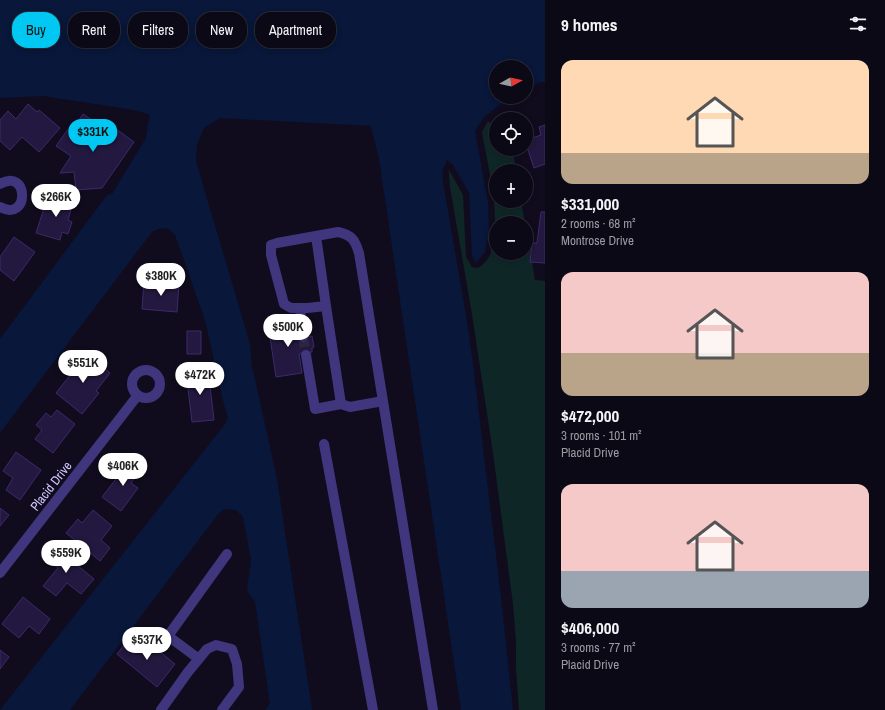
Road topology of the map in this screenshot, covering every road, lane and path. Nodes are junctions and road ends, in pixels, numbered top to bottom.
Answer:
1 (0, 184) edge
2 (0, 207) edge
3 (316, 236) junction
4 (326, 306) junction
5 (300, 308) junction
6 (303, 337) tunnel mouth
7 (306, 355) tunnel mouth
8 (138, 395) dead end
9 (383, 401) junction
10 (341, 404) junction
11 (324, 444) dead end
12 (227, 554) dead end
13 (0, 573) edge
14 (199, 658) junction
15 (161, 710) edge
16 (222, 710) edge
17 (373, 710) edge
18 (433, 710) edge

1 - 2 street
3 - 4 street
3 - 5 street
3 - 9 street
4 - 5 street
4 - 10 street
5 - 6 street
7 - 10 street
8 - 13 street, Placid Drive
9 - 10 street
9 - 18 street
11 - 17 street
12 - 14 street
14 - 15 street
14 - 16 street

